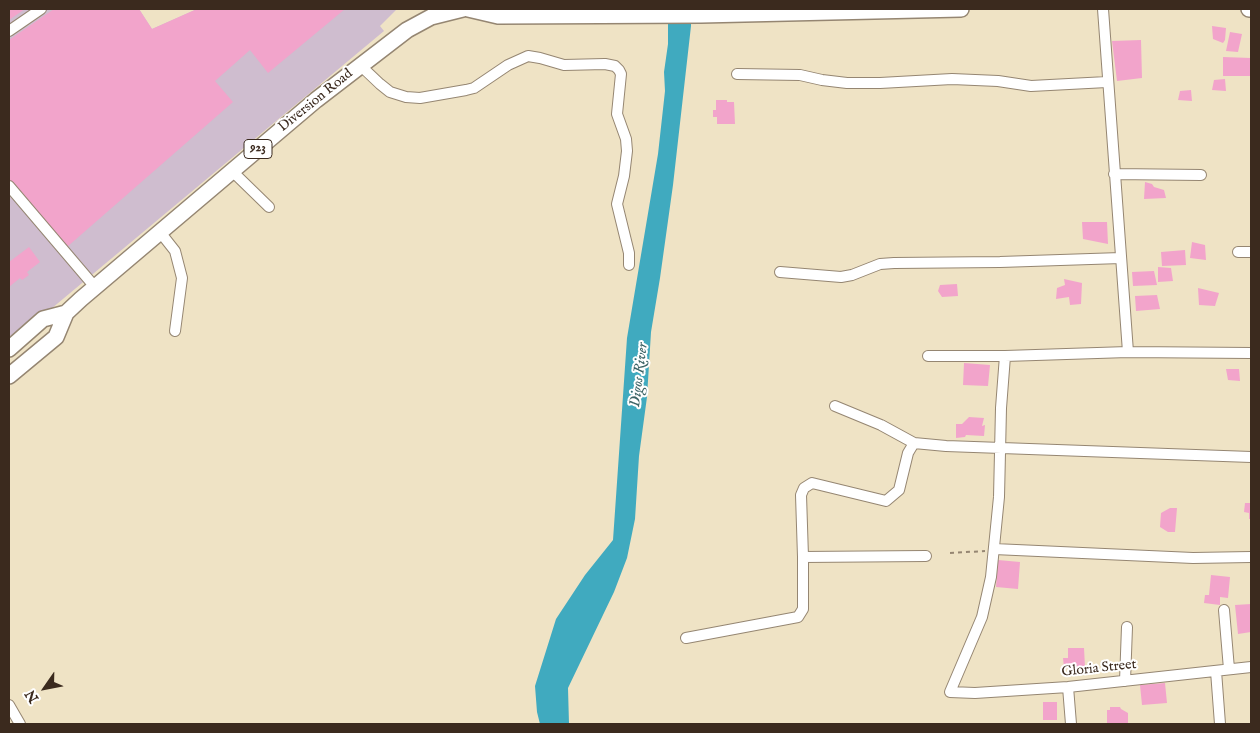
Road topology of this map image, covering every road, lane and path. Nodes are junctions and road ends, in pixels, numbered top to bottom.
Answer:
1 (41, 9) edge
2 (464, 9) edge
3 (468, 9) edge
4 (961, 9) edge
5 (1103, 9) edge
6 (9, 31) edge
7 (360, 65) junction
8 (737, 74) dead end
9 (1107, 82) junction
10 (232, 171) junction
11 (1114, 174) junction
12 (1201, 175) dead end
13 (9, 186) edge
14 (269, 207) dead end
15 (160, 232) junction
16 (1238, 252) dead end
17 (1251, 252) edge
18 (1121, 258) junction
19 (629, 264) dead end
20 (780, 272) dead end
21 (95, 287) junction
22 (66, 313) junction
23 (175, 331) dead end
24 (9, 348) edge
25 (1128, 352) junction
26 (1251, 353) edge
27 (928, 356) dead end
28 (1005, 356) junction
29 (9, 376) edge
30 (835, 406) dead end
31 (914, 443) junction
32 (1001, 447) junction
33 (1251, 457) edge
34 (994, 549) junction
35 (950, 553) dead end
36 (926, 556) dead end
37 (803, 557) junction
38 (1251, 557) edge
39 (1224, 610) dead end
40 (1127, 626) dead end
41 (686, 638) dead end
42 (1251, 666) edge
43 (1229, 669) junction
44 (1216, 671) junction
45 (1125, 681) junction
46 (1068, 687) junction
47 (9, 705) edge
48 (20, 724) edge
49 (1071, 724) edge
50 (1220, 724) edge

1 - 6 street
2 - 7 highway, Diversion Road / 923
3 - 4 highway
5 - 9 street
7 - 10 highway, Diversion Road / 923
7 - 19 street
8 - 9 street
9 - 11 street
10 - 14 street
10 - 15 highway, Diversion Road / 923
11 - 12 street
11 - 18 street
13 - 21 street
15 - 21 highway, Diversion Road / 923
15 - 23 street
16 - 17 street
18 - 20 street
18 - 25 street
21 - 22 highway, Diversion Road / 923
22 - 24 highway, Diversion Road / 923
22 - 29 highway, Diversion Road / 923
25 - 26 street
25 - 28 street
27 - 28 street
28 - 32 street
30 - 31 street
31 - 32 street
31 - 37 street
32 - 33 street
32 - 34 street
34 - 35 path
34 - 38 street
34 - 46 street, Gloria Street
36 - 37 street
37 - 41 street
39 - 43 street
40 - 45 street
42 - 43 street, Gloria Street
43 - 44 street, Gloria Street
44 - 45 street, Gloria Street
44 - 50 street
45 - 46 street, Gloria Street
46 - 49 street
47 - 48 street

